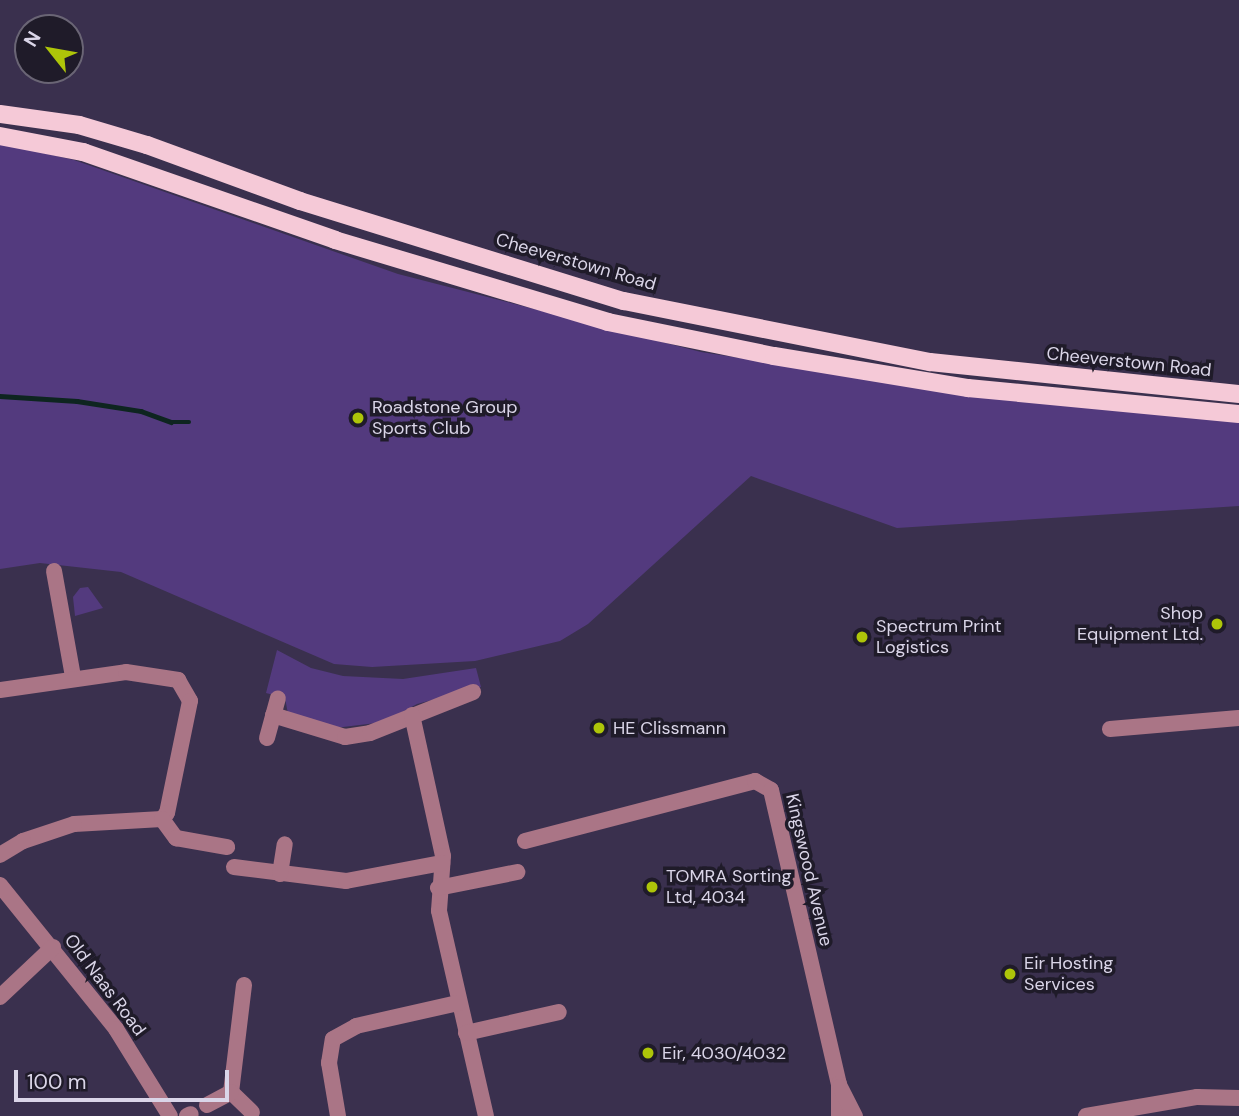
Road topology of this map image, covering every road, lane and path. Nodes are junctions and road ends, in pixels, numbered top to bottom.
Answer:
1 (0, 114) edge
2 (0, 136) edge
3 (1239, 394) edge
4 (1239, 414) edge
5 (54, 571) dead end
6 (73, 677) junction
7 (0, 690) edge
8 (472, 692) dead end
9 (278, 698) dead end
10 (273, 715) junction
11 (412, 715) junction
12 (1239, 719) edge
13 (1110, 729) dead end
14 (267, 738) dead end
15 (162, 819) junction
16 (525, 841) dead end
17 (285, 844) dead end
18 (226, 848) dead end
19 (3, 849) edge
20 (442, 863) junction
21 (234, 867) dead end
22 (517, 872) dead end
23 (280, 874) junction
24 (0, 885) edge
25 (438, 888) junction
26 (53, 947) junction
27 (244, 985) dead end
28 (0, 997) edge
29 (458, 1003) junction
30 (559, 1012) dead end
31 (466, 1032) junction
32 (839, 1084) junction
33 (231, 1092) junction
34 (1239, 1098) edge
35 (207, 1105) dead end
36 (253, 1112) dead end
37 (170, 1116) edge
38 (338, 1116) edge
39 (486, 1116) edge
40 (839, 1116) edge
41 (855, 1116) edge
42 (1086, 1116) edge

1 - 3 main road, Cheeverstown Road
2 - 4 main road
5 - 6 street
6 - 7 street
6 - 15 street
8 - 11 street
9 - 10 street
10 - 11 street
10 - 14 street
11 - 20 street
12 - 13 street
15 - 18 street
15 - 19 street
16 - 32 street, Kingswood Avenue
17 - 23 street
20 - 23 street
20 - 25 street
21 - 23 street
22 - 25 street
24 - 26 street, Old Naas Road
25 - 29 street
26 - 28 street
26 - 37 street, Old Naas Road
27 - 33 street
29 - 31 street
29 - 38 street
30 - 31 street
31 - 39 street
32 - 40 street, Kingswood Avenue
32 - 41 street, Kingswood Avenue
33 - 35 street
33 - 36 street
34 - 42 street

